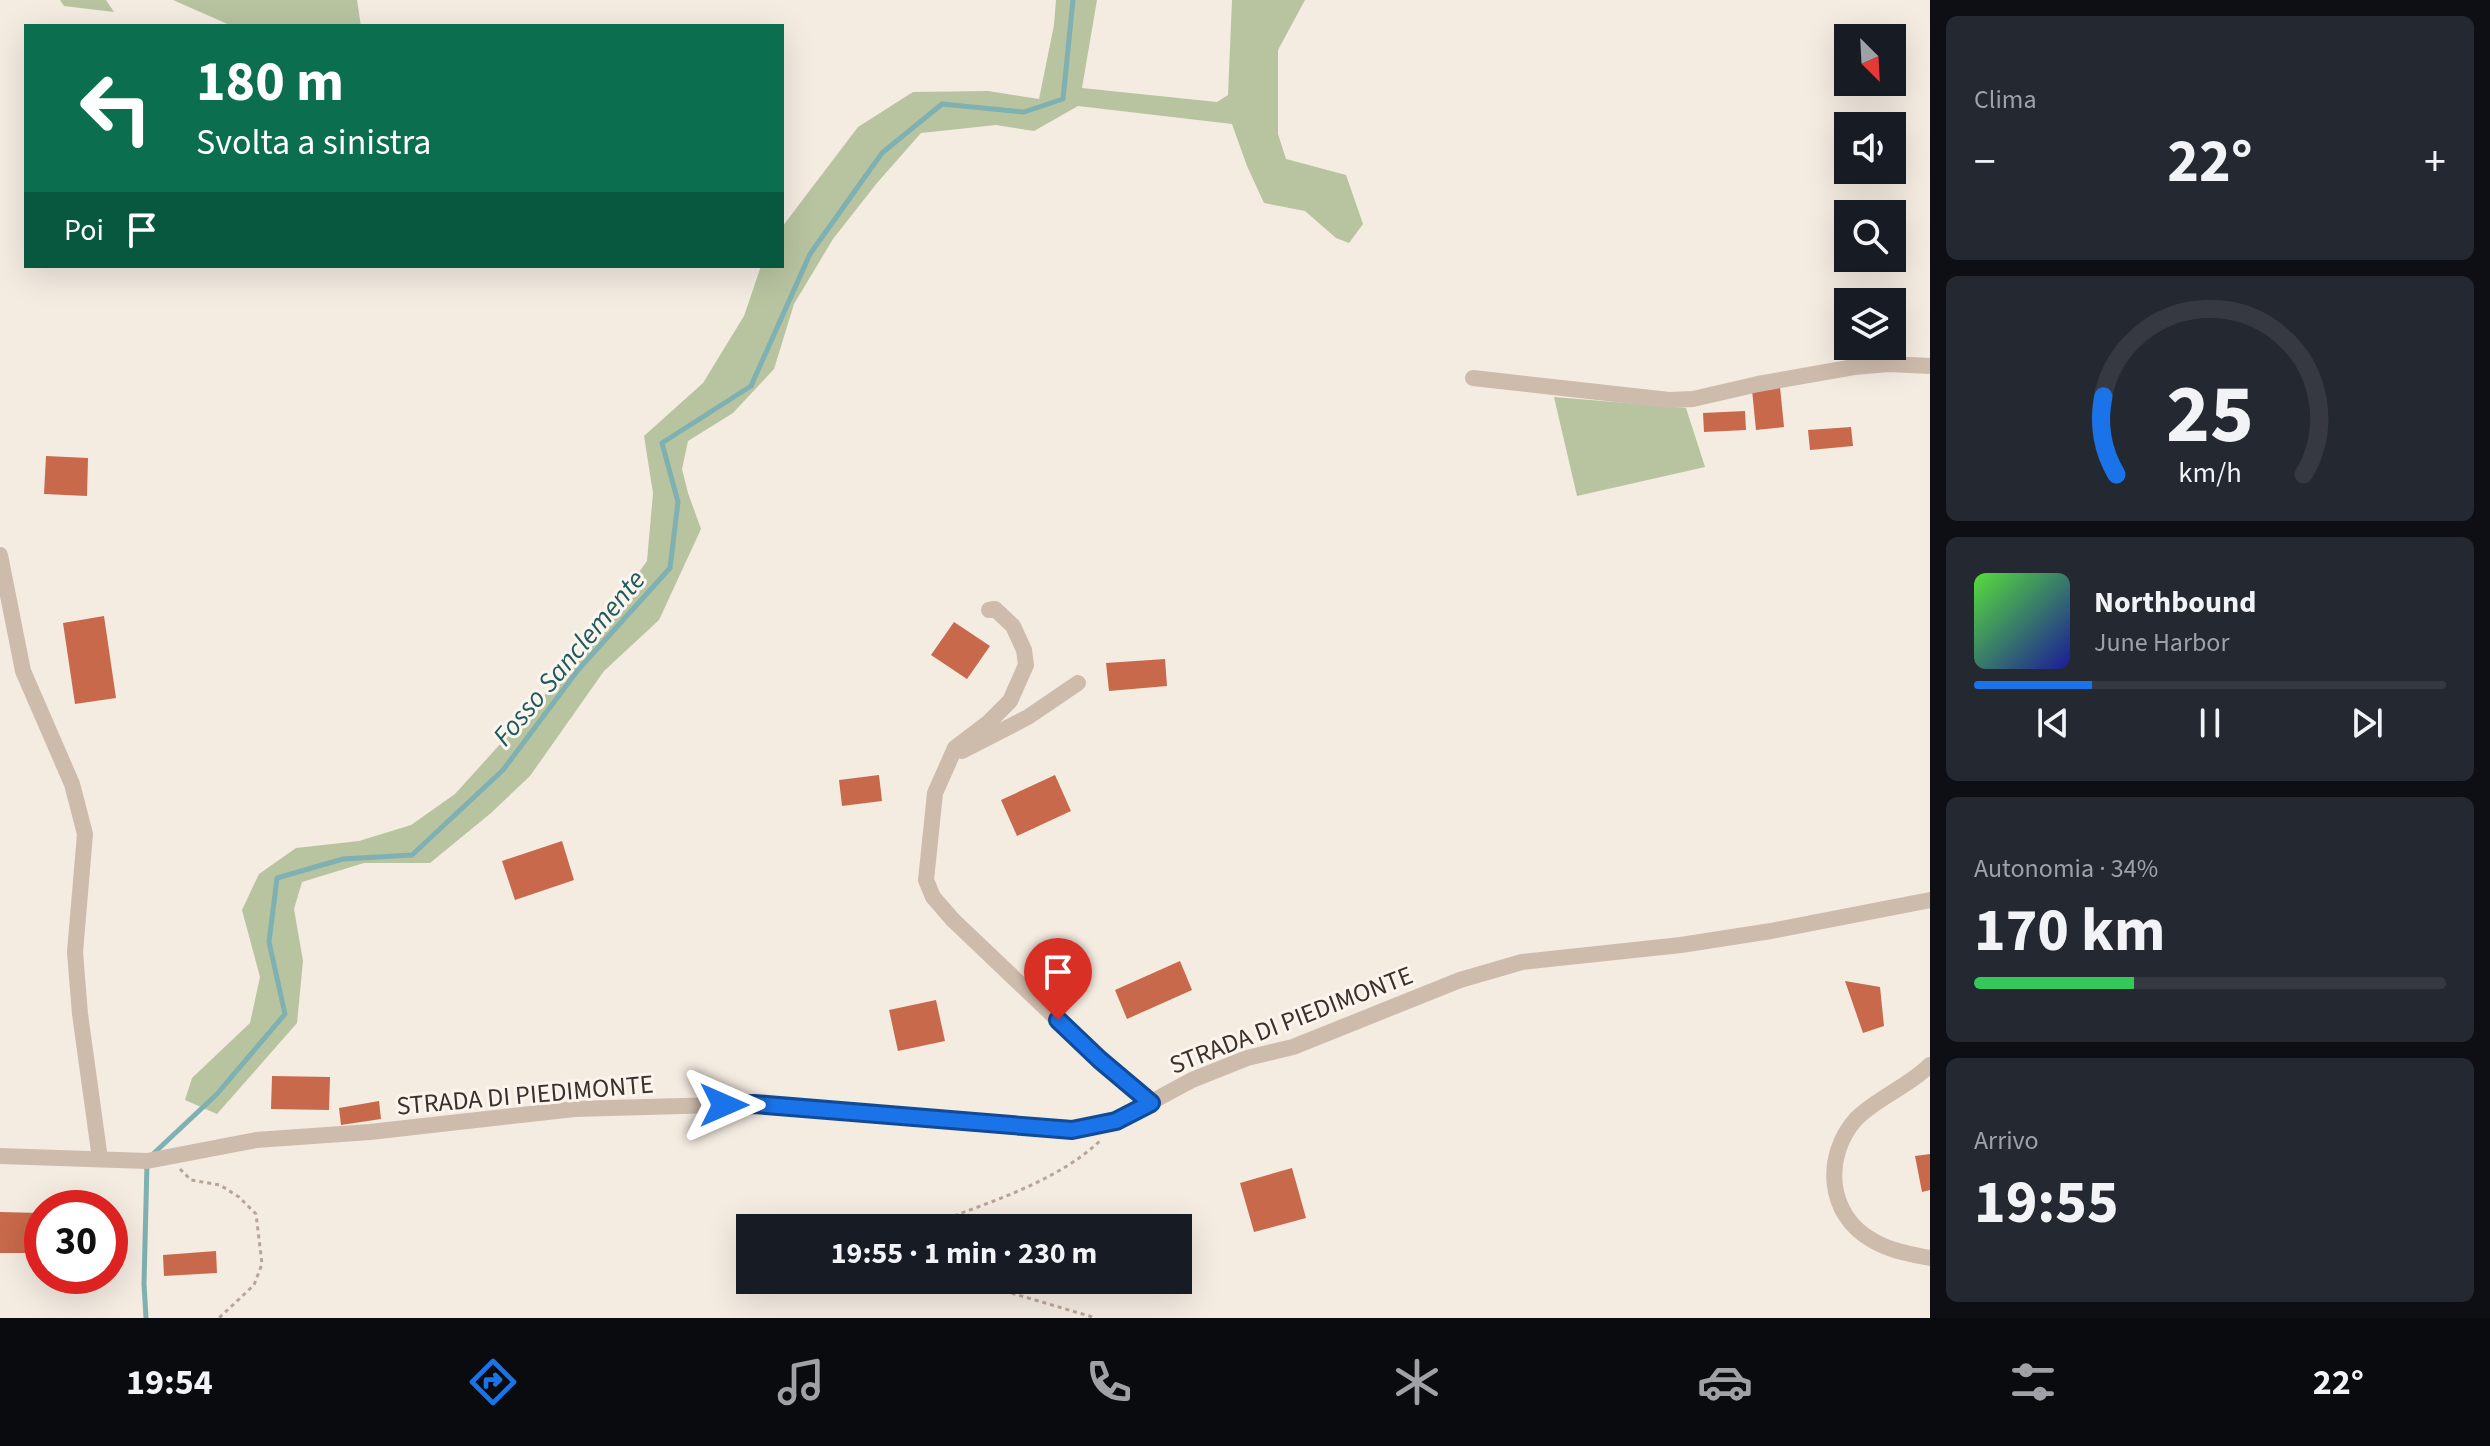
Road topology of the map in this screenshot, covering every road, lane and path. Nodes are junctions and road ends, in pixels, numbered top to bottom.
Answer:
1 (1930, 366) edge
2 (1473, 378) dead end
3 (0, 555) edge
4 (989, 610) dead end
5 (1078, 683) dead end
6 (950, 757) junction
7 (1930, 900) edge
8 (1930, 1065) edge
9 (1151, 1103) junction
10 (1116, 1121) junction
11 (184, 1154) junction
12 (0, 1156) edge
13 (100, 1159) junction
14 (959, 1214) edge
15 (1930, 1258) edge
16 (1015, 1294) edge
17 (219, 1318) edge
18 (1096, 1318) edge

1 - 2 street
3 - 13 street
4 - 6 street
5 - 6 street
6 - 9 street
7 - 9 street, STRADA DI PIEDIMONTE
8 - 15 street
9 - 10 street, STRADA DI PIEDIMONTE
10 - 11 street, STRADA DI PIEDIMONTE
10 - 14 path
11 - 13 street, STRADA DI PIEDIMONTE
11 - 17 path
12 - 13 street, STRADA DI PIEDIMONTE
16 - 18 path

